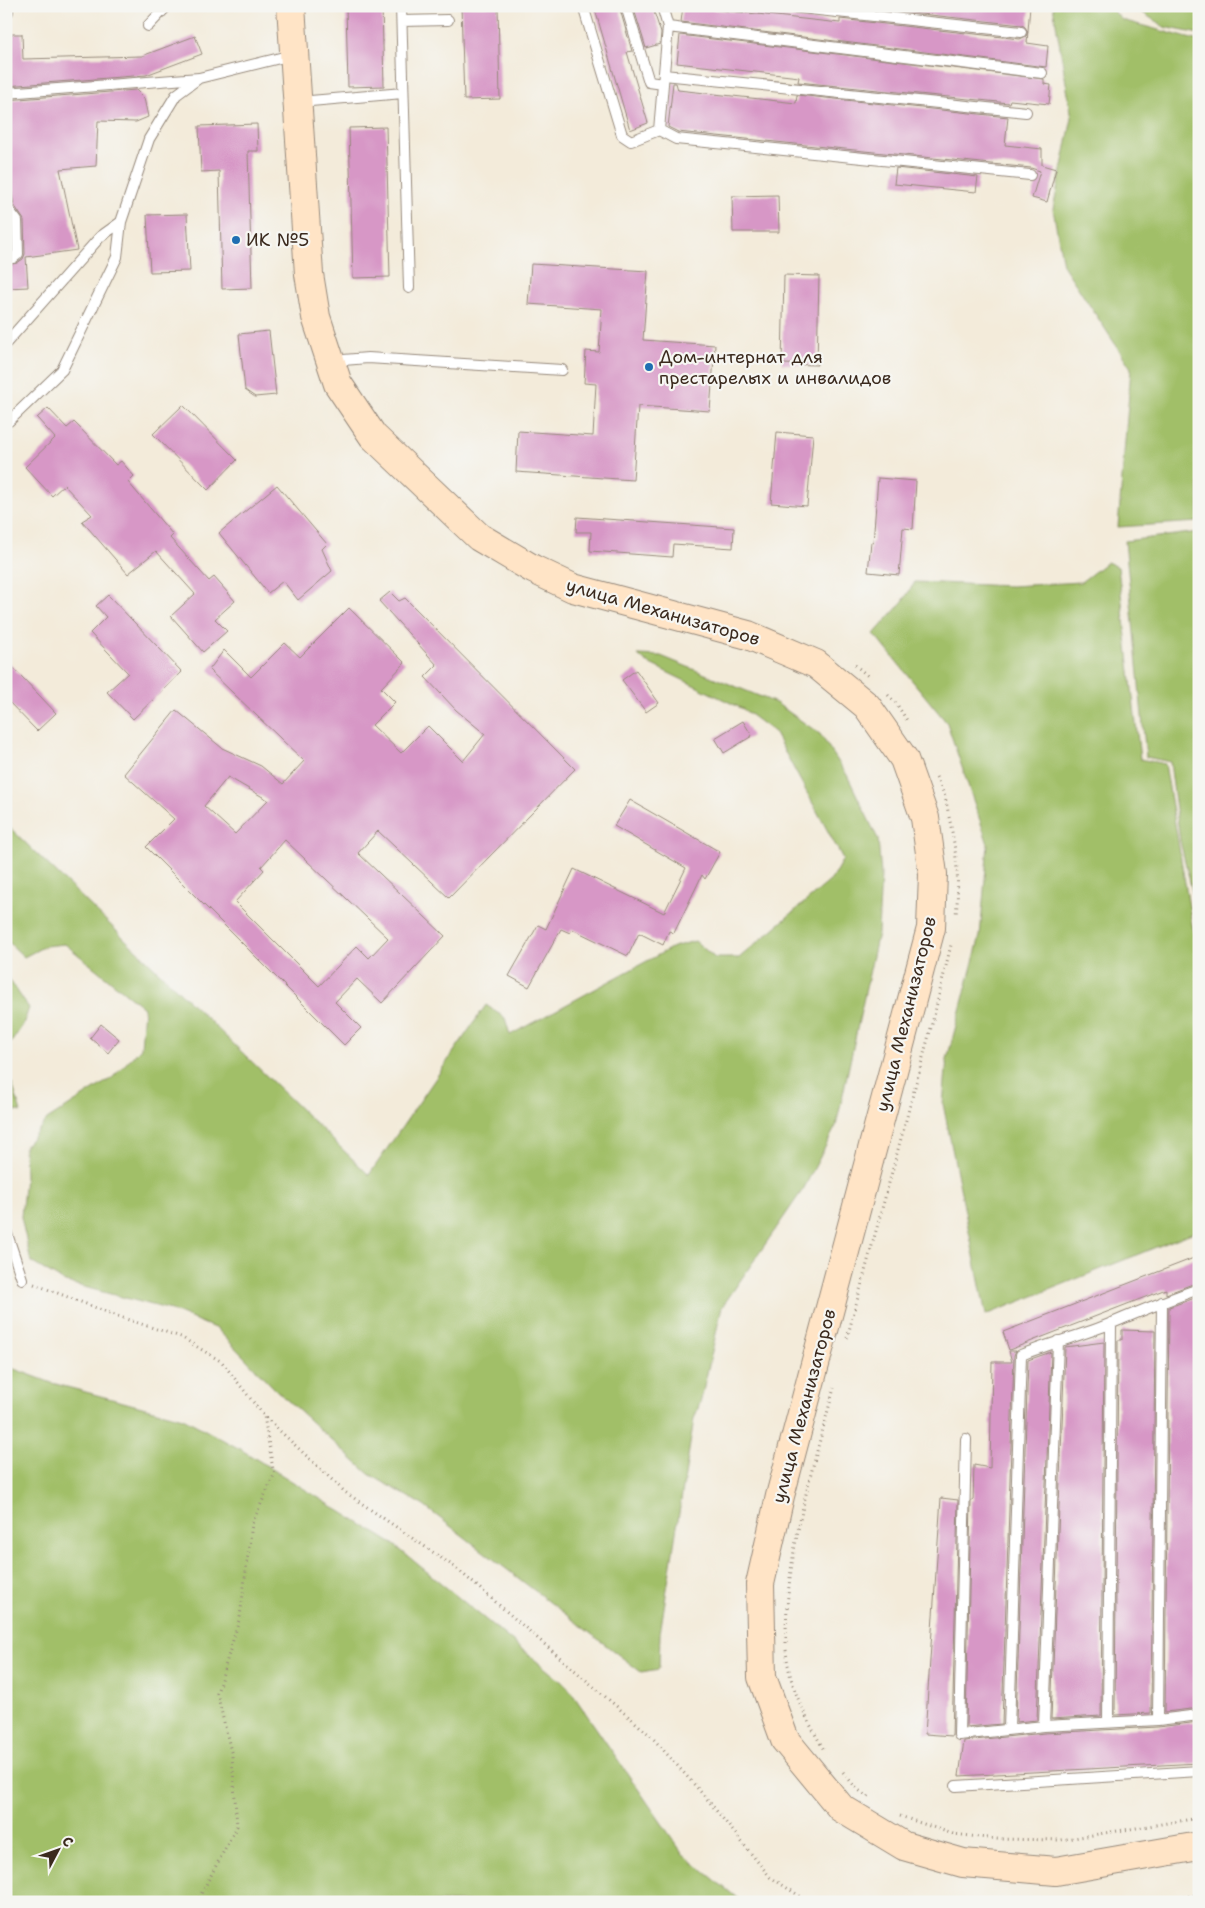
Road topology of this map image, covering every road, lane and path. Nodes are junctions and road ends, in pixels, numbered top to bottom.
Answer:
1 (167, 6) edge
2 (291, 6) edge
3 (402, 6) edge
4 (584, 6) edge
5 (626, 6) edge
6 (662, 6) edge
7 (782, 6) edge
8 (448, 20) dead end
9 (402, 21) junction
10 (148, 26) dead end
11 (668, 27) junction
12 (1021, 32) dead end
13 (294, 54) junction
14 (1042, 72) dead end
15 (199, 78) junction
16 (664, 80) junction
17 (6, 93) edge
18 (403, 93) junction
19 (297, 102) junction
20 (1026, 112) dead end
21 (659, 130) junction
22 (1030, 175) dead end
23 (6, 196) edge
24 (7, 208) edge
25 (121, 222) junction
26 (6, 258) edge
27 (410, 288) dead end
28 (6, 344) edge
29 (330, 361) junction
30 (562, 370) dead end
31 (9, 421) dead end
32 (853, 664) dead end
33 (875, 682) dead end
34 (882, 689) dead end
35 (909, 725) dead end
36 (934, 772) dead end
37 (954, 923) dead end
38 (952, 942) dead end
39 (6, 1231) edge
40 (22, 1279) joint
41 (1199, 1289) edge
42 (1162, 1302) junction
43 (1111, 1323) junction
44 (1058, 1341) junction
45 (845, 1346) dead end
46 (835, 1383) dead end
47 (264, 1416) junction
48 (966, 1439) dead end
49 (1199, 1716) edge
50 (1158, 1720) junction
51 (1108, 1722) junction
52 (1044, 1726) junction
53 (1009, 1729) junction
54 (830, 1757) dead end
55 (841, 1770) dead end
56 (1199, 1771) edge
57 (956, 1786) dead end
58 (873, 1799) dead end
59 (896, 1814) dead end
60 (1199, 1818) edge
61 (1199, 1846) edge
62 (1199, 1894) edge
63 (197, 1902) edge
64 (809, 1902) edge
65 (1164, 1902) edge

1 - 10 lane
2 - 13 main road, улица Механизаторов
3 - 9 lane
4 - 21 lane
5 - 16 lane
6 - 11 lane
7 - 12 lane
8 - 9 lane
9 - 18 lane
11 - 14 lane
11 - 16 lane
13 - 15 lane
13 - 19 main road, улица Механизаторов
15 - 17 lane
15 - 25 lane
16 - 20 lane
16 - 21 lane
18 - 19 lane
18 - 27 lane
19 - 29 main road, улица Механизаторов
21 - 22 lane
23 - 24 lane
24 - 26 lane
25 - 28 lane
25 - 31 lane
29 - 30 lane
29 - 61 main road, улица Механизаторов
32 - 33 path
34 - 35 path
36 - 37 path
38 - 45 path
39 - 40 lane
40 - 47 path
41 - 42 lane
42 - 43 lane
42 - 50 lane
43 - 44 lane
43 - 51 lane
44 - 52 lane
44 - 53 lane
46 - 54 path
47 - 63 path
47 - 64 path
48 - 53 lane
49 - 50 lane
50 - 51 lane
51 - 52 lane
52 - 53 lane
55 - 58 path
56 - 57 lane
59 - 60 path
62 - 65 path

